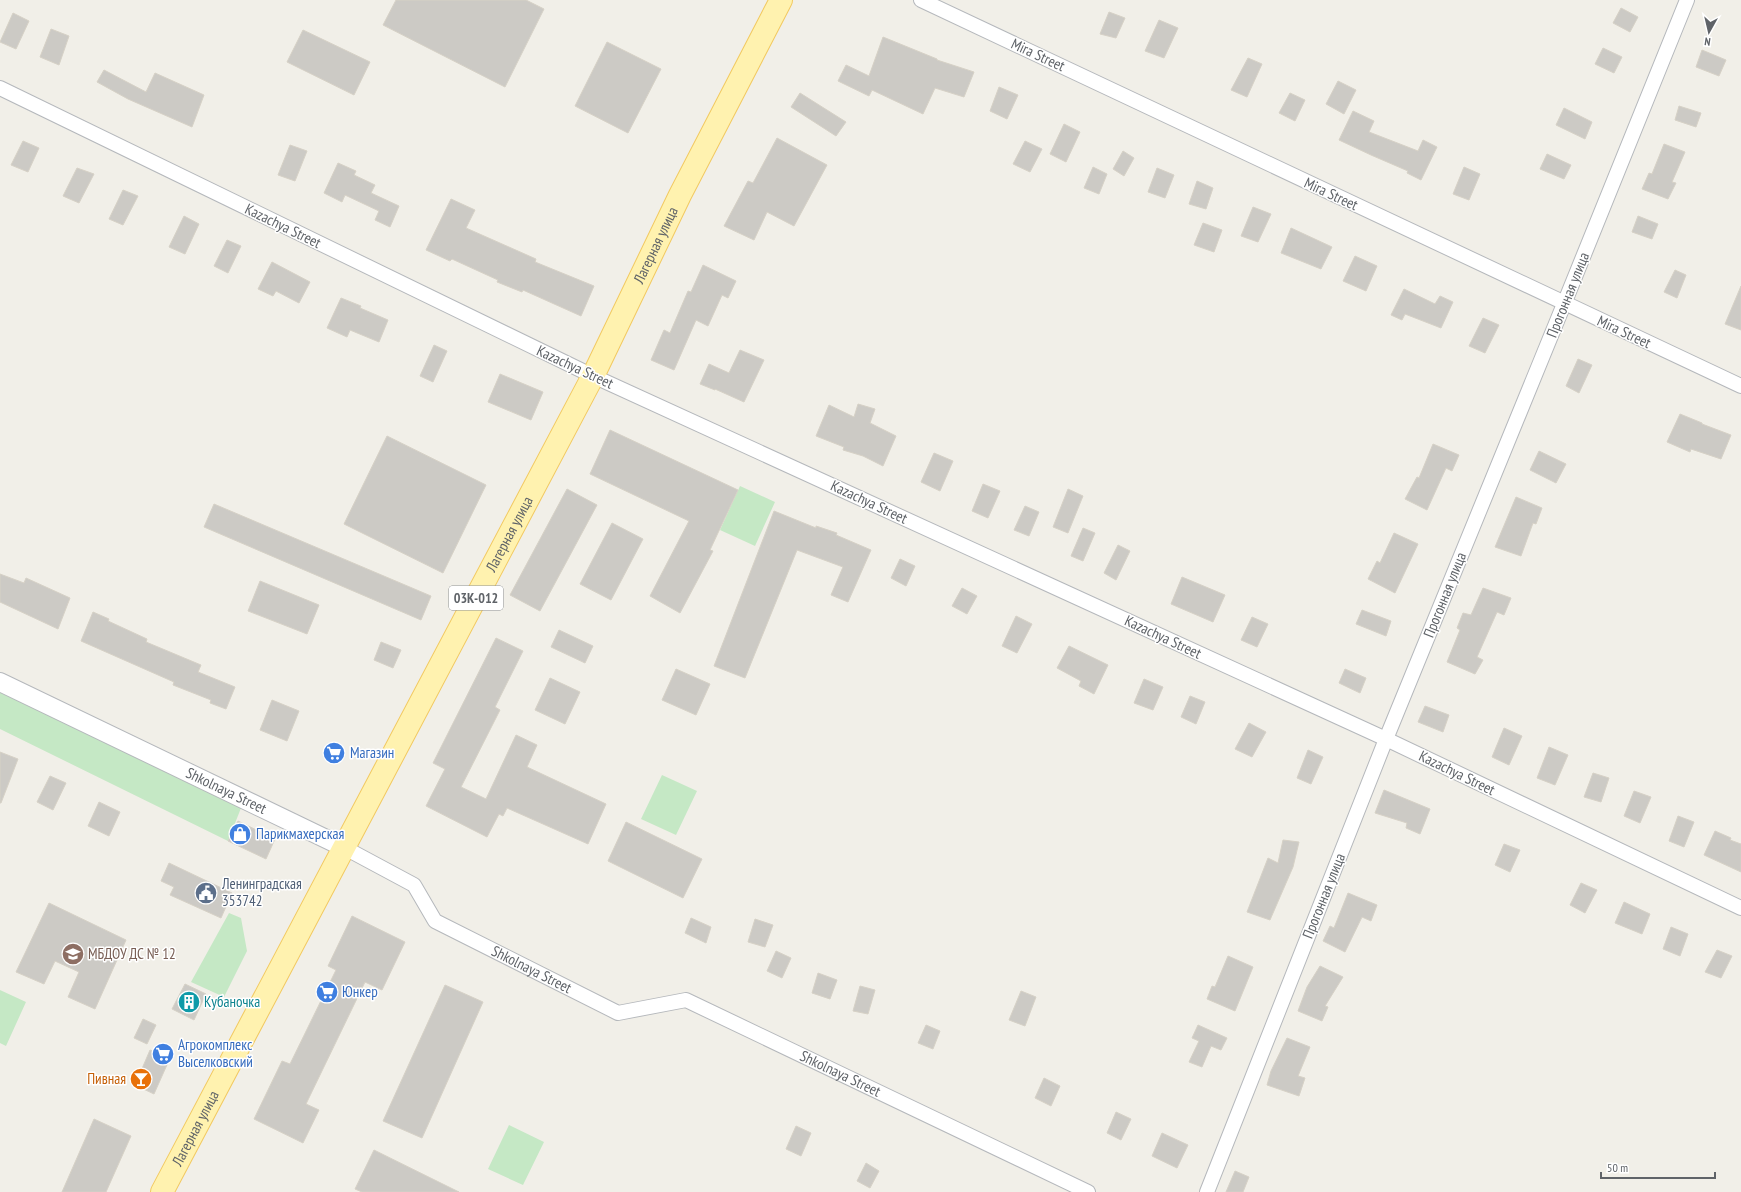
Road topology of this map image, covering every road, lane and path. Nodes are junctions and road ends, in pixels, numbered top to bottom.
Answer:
1 (781, 0) edge
2 (921, 0) edge
3 (1687, 0) edge
4 (0, 88) edge
5 (1564, 304) junction
6 (593, 376) junction
7 (1741, 386) edge
8 (0, 682) edge
9 (1386, 739) junction
10 (345, 848) junction
11 (1741, 908) edge
12 (162, 1192) edge
13 (1088, 1192) edge
14 (1207, 1192) edge

1 - 6 main road, Лагерная улица / 03К-012
2 - 5 street, Mira Street
3 - 5 street, Прогонная улица
4 - 6 street, Kazachya Street
5 - 7 street, Mira Street
5 - 9 street, Прогонная улица
6 - 9 street, Kazachya Street
6 - 10 main road, Лагерная улица / 03К-012
8 - 10 street, Shkolnaya Street
9 - 11 street, Kazachya Street
9 - 14 street, Прогонная улица
10 - 12 main road, Лагерная улица / 03К-012
10 - 13 street, Shkolnaya Street

